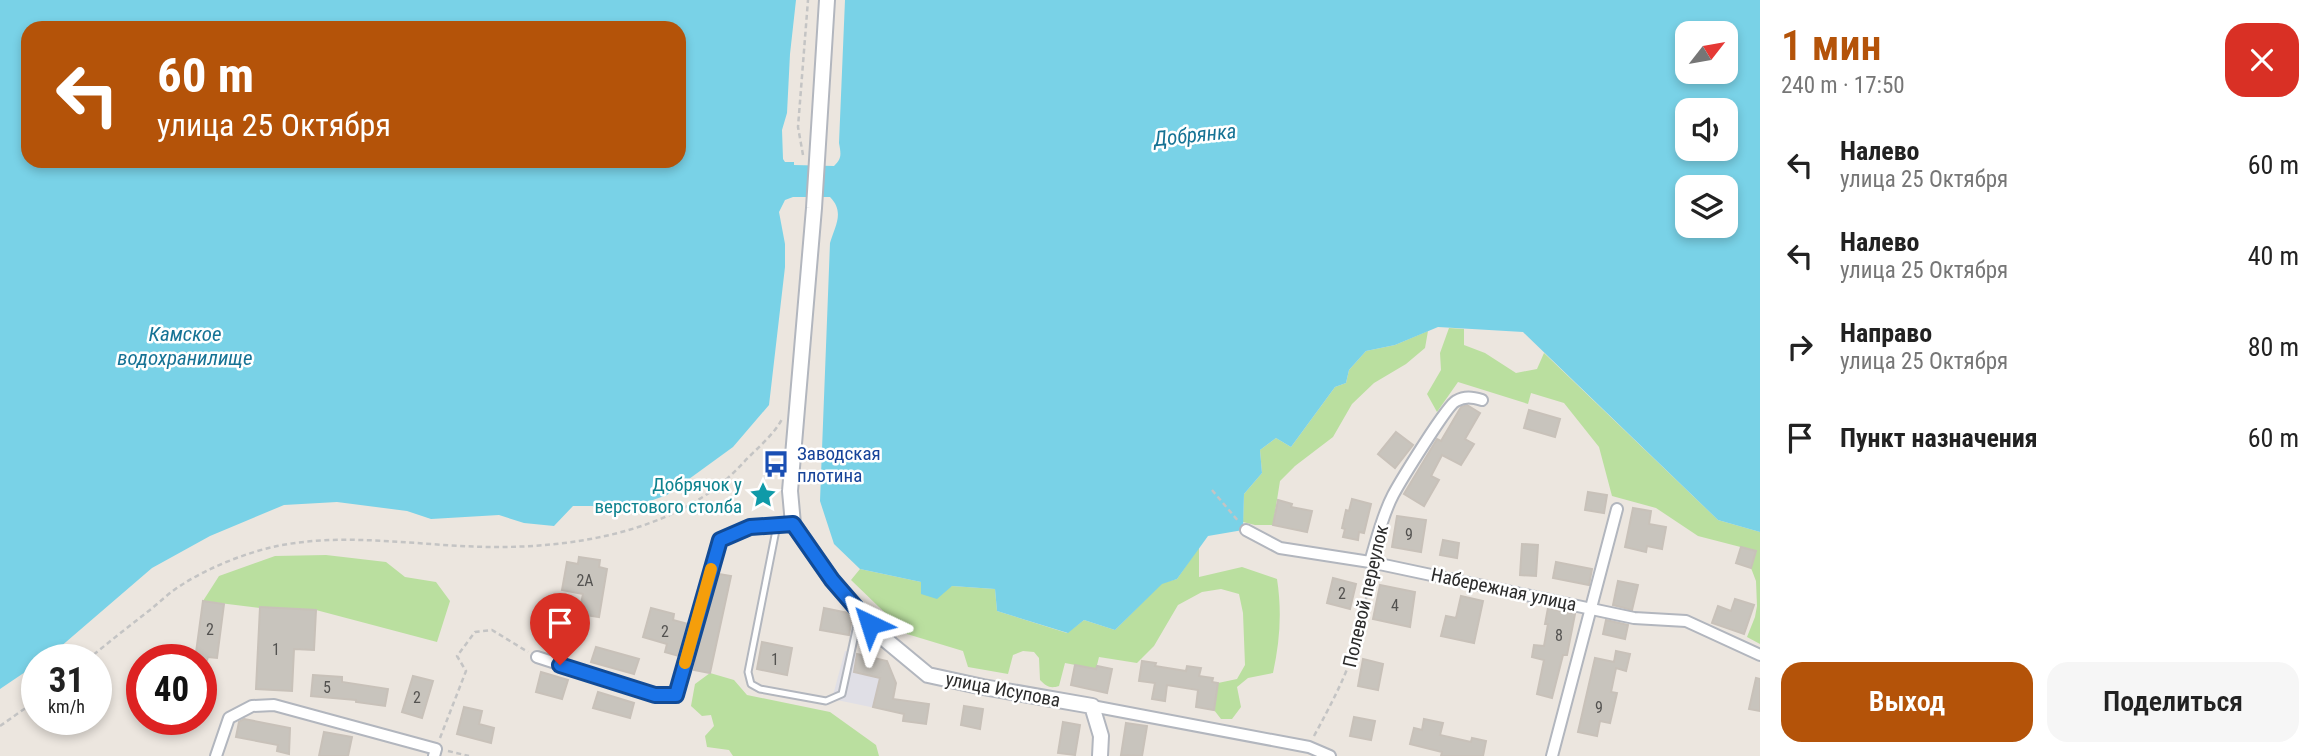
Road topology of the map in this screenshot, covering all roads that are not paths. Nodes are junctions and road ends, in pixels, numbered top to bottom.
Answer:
1 (827, 0) edge
2 (1482, 400) dead end
3 (1617, 509) dead end
4 (777, 524) junction
5 (793, 524) junction
6 (1246, 530) road end
7 (1370, 562) junction
8 (1592, 607) junction
9 (859, 613) junction
10 (1760, 655) edge
11 (537, 657) road end
12 (1092, 706) junction
13 (435, 752) edge
14 (216, 756) edge
15 (1100, 756) edge
16 (1330, 756) edge
17 (1552, 756) edge

1 - 5 street
2 - 7 street, Полевой переулок
3 - 8 street
4 - 5 street
4 - 9 lane
4 - 11 street
5 - 9 street, улица Исупова
6 - 7 street, Набережная улица
7 - 8 street, Набережная улица
8 - 10 street, Набережная улица
8 - 17 street
9 - 12 street, улица Исупова
12 - 15 street
12 - 16 street, улица Исупова
13 - 14 street

